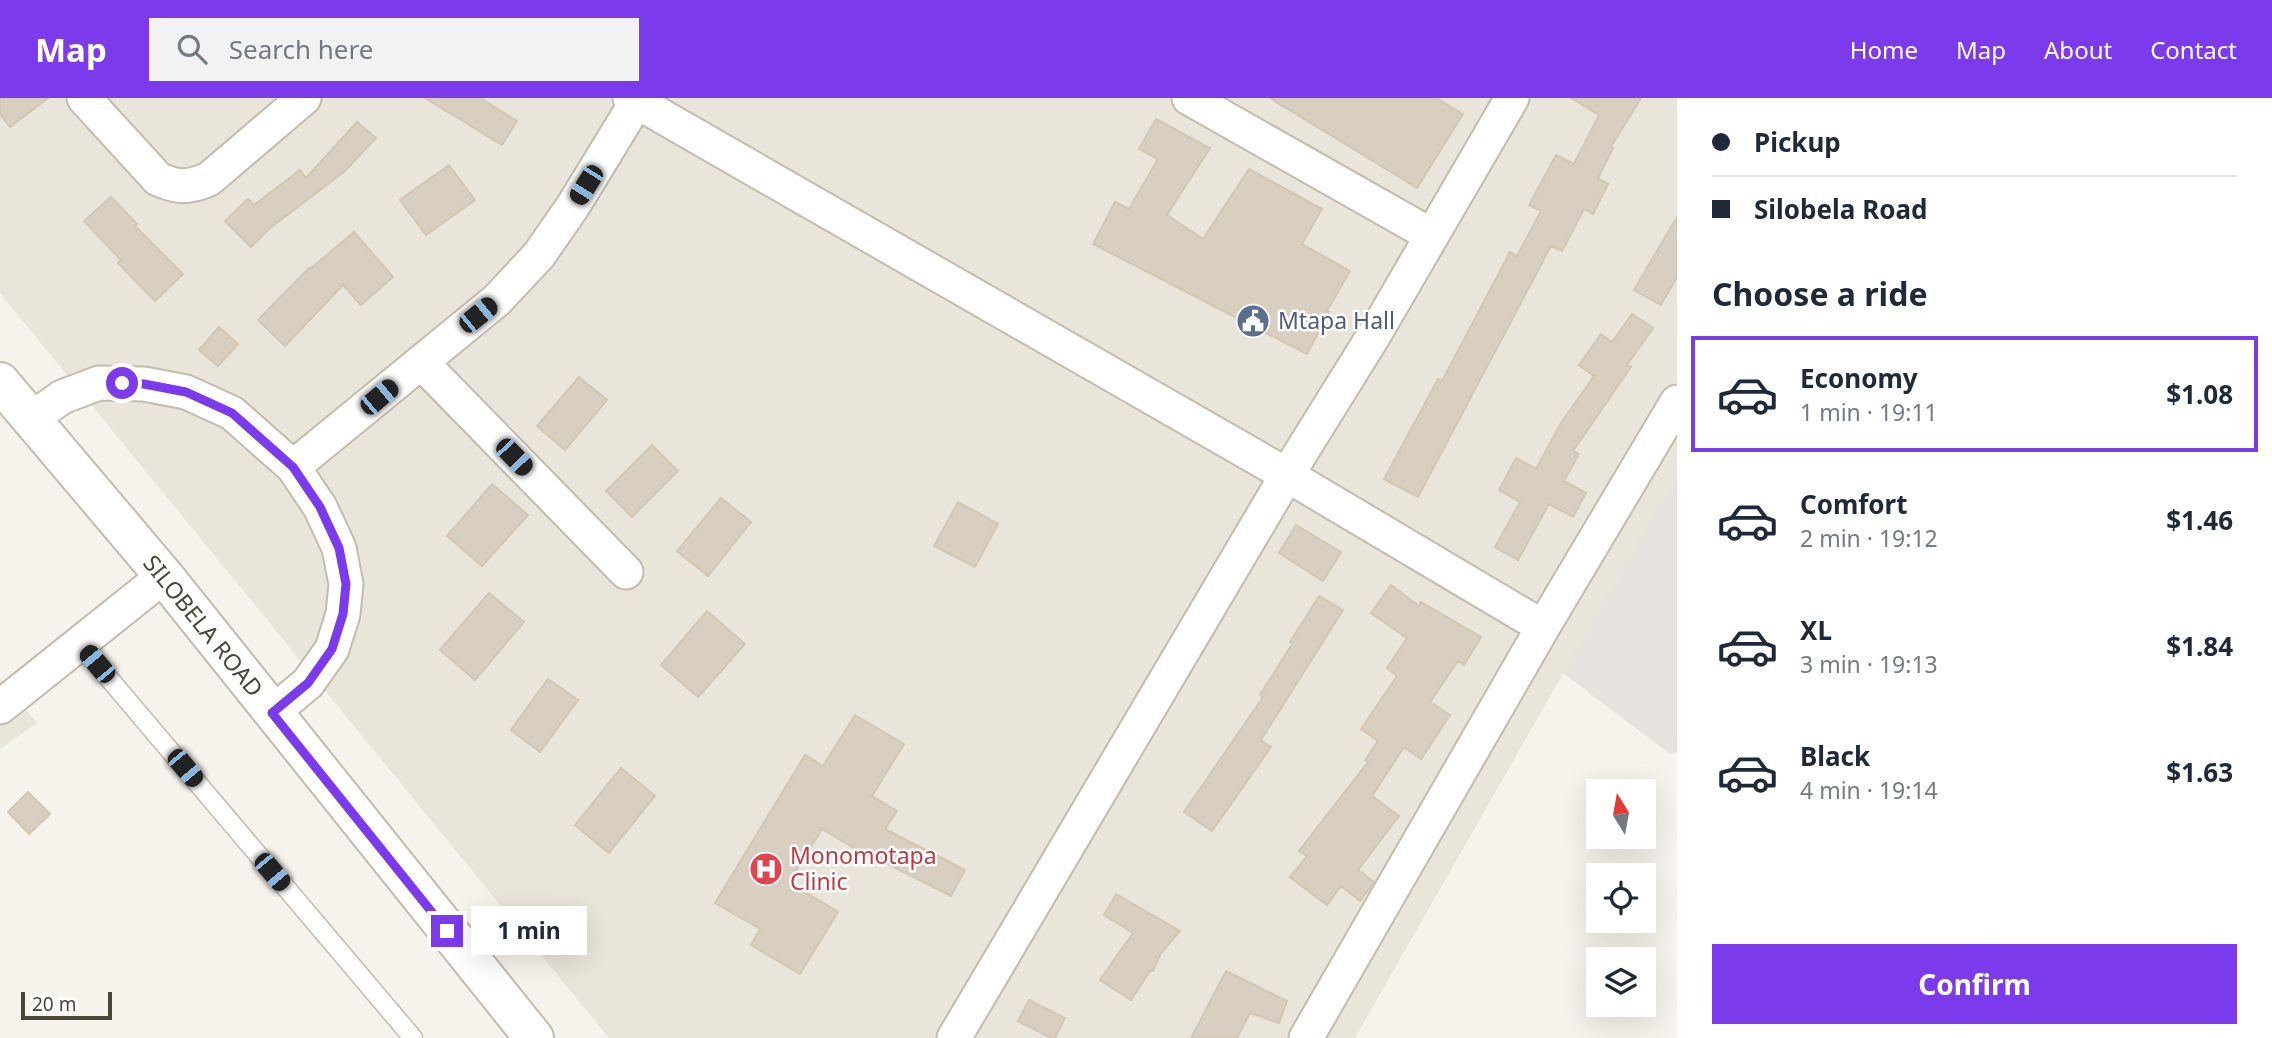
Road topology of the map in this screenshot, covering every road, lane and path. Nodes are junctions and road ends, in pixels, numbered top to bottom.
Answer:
1 (84, 98) edge
2 (304, 98) edge
3 (1189, 98) edge
4 (1512, 98) edge
5 (635, 99) edge
6 (1431, 235) junction
7 (421, 362) junction
8 (0, 382) edge
9 (1677, 402) edge
10 (31, 419) junction
11 (293, 467) junction
12 (1287, 475) junction
13 (626, 572) dead end
14 (164, 576) junction
15 (1543, 627) junction
16 (79, 643) junction
17 (0, 707) edge
18 (272, 713) junction
19 (413, 1038) edge
20 (534, 1038) edge
21 (954, 1038) edge
22 (1306, 1038) edge

1 - 2 street
3 - 6 street
4 - 6 street
5 - 7 street
5 - 12 street
6 - 12 street
7 - 11 street
7 - 13 street
8 - 10 street, SILOBELA ROAD
9 - 15 street
10 - 11 street
10 - 14 street, SILOBELA ROAD
11 - 18 street
12 - 15 street
12 - 21 street
14 - 16 street
14 - 18 street, SILOBELA ROAD
15 - 22 street
16 - 17 street
16 - 19 lane
18 - 20 street, SILOBELA ROAD

